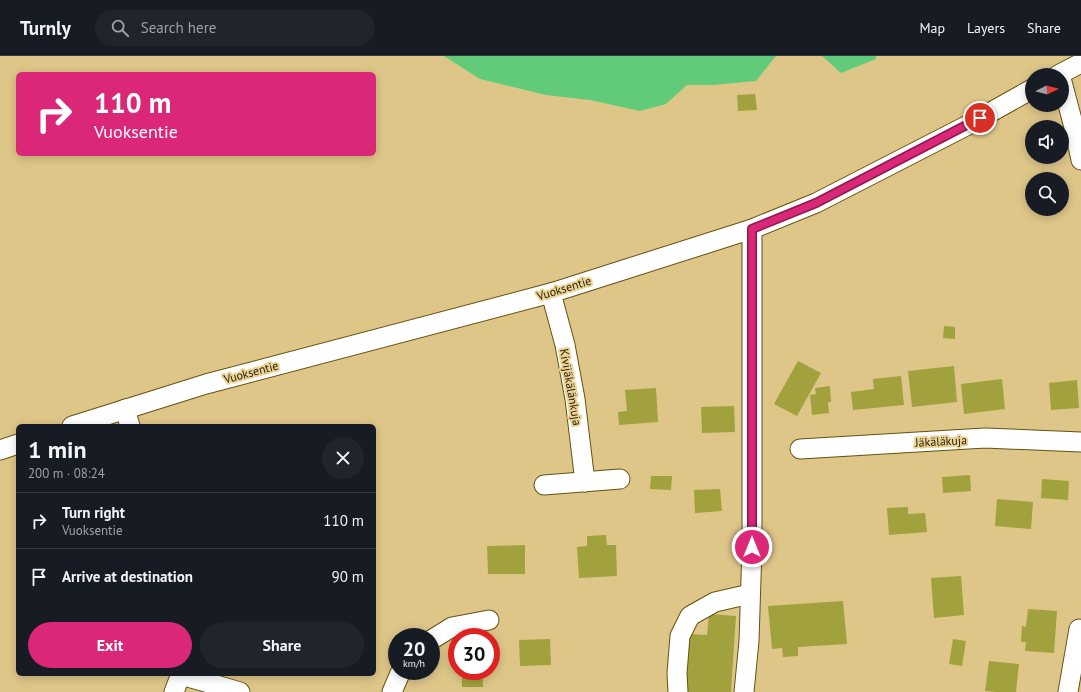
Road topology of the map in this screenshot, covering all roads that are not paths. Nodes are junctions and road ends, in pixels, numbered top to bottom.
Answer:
1 (1081, 63) edge
2 (1069, 71) edge
3 (1025, 93) edge
4 (1069, 109) edge
5 (1081, 160) edge
6 (752, 229) junction
7 (551, 293) junction
8 (127, 417) edge
9 (84, 424) edge
10 (1081, 442) edge
11 (16, 445) edge
12 (800, 449) dead end
13 (0, 450) edge
14 (620, 479) dead end
15 (585, 482) junction
16 (544, 485) dead end
17 (750, 594) junction
18 (489, 620) dead end
19 (1080, 629) dead end
20 (440, 634) edge
21 (179, 680) edge
22 (397, 680) edge
23 (240, 692) edge
24 (392, 692) edge
25 (678, 692) edge
26 (744, 692) edge
27 (1068, 692) edge

1 - 2 street
3 - 6 street, Vuoksentie
4 - 5 street
6 - 7 street, Vuoksentie
6 - 17 street
7 - 8 street, Vuoksentie
7 - 15 street, Kivijäkälänkuja
8 - 9 street, Vuoksentie
10 - 12 street, Jäkäläkuja
11 - 13 street
14 - 15 street
15 - 16 street
17 - 25 street
17 - 26 street
18 - 20 street
19 - 27 street
21 - 23 street
22 - 24 street

